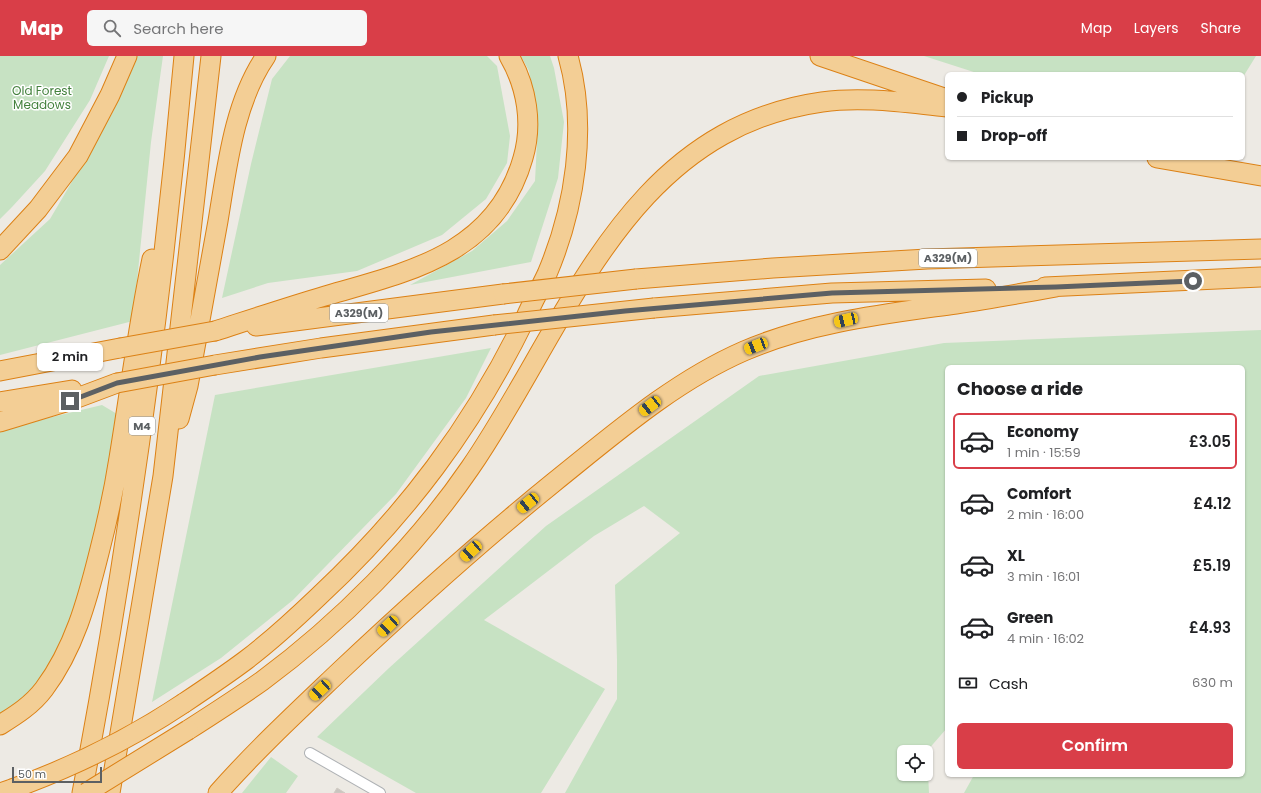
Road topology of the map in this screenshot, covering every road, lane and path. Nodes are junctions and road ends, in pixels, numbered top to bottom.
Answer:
1 (127, 56) edge
2 (184, 56) edge
3 (211, 56) edge
4 (266, 56) edge
5 (510, 56) edge
6 (568, 56) edge
7 (820, 56) edge
8 (945, 98) edge
9 (945, 108) edge
10 (176, 148) junction
11 (1169, 160) edge
12 (1261, 176) edge
13 (1261, 249) edge
14 (0, 250) edge
15 (1261, 277) edge
16 (1056, 287) junction
17 (215, 331) junction
18 (0, 371) edge
19 (117, 383) junction
20 (0, 402) edge
21 (0, 422) edge
22 (163, 476) junction
23 (0, 725) edge
24 (310, 753) dead end
25 (6, 791) edge
26 (82, 793) edge
27 (86, 793) edge
28 (110, 793) edge
29 (218, 793) edge
30 (380, 793) edge

1 - 14 highway
2 - 10 highway, M4
3 - 22 highway, M4
4 - 22 highway
5 - 17 highway
6 - 25 highway, bridge
7 - 8 highway
9 - 27 highway, bridge
10 - 23 highway
10 - 26 highway, M4
11 - 12 highway
13 - 17 highway, A329(M), bridge
15 - 16 highway, A329(M)
16 - 19 highway, A329(M), bridge
16 - 29 highway
17 - 18 highway, A329(M), bridge
19 - 20 highway, A329(M)
19 - 21 highway
22 - 28 highway, M4
24 - 30 street

